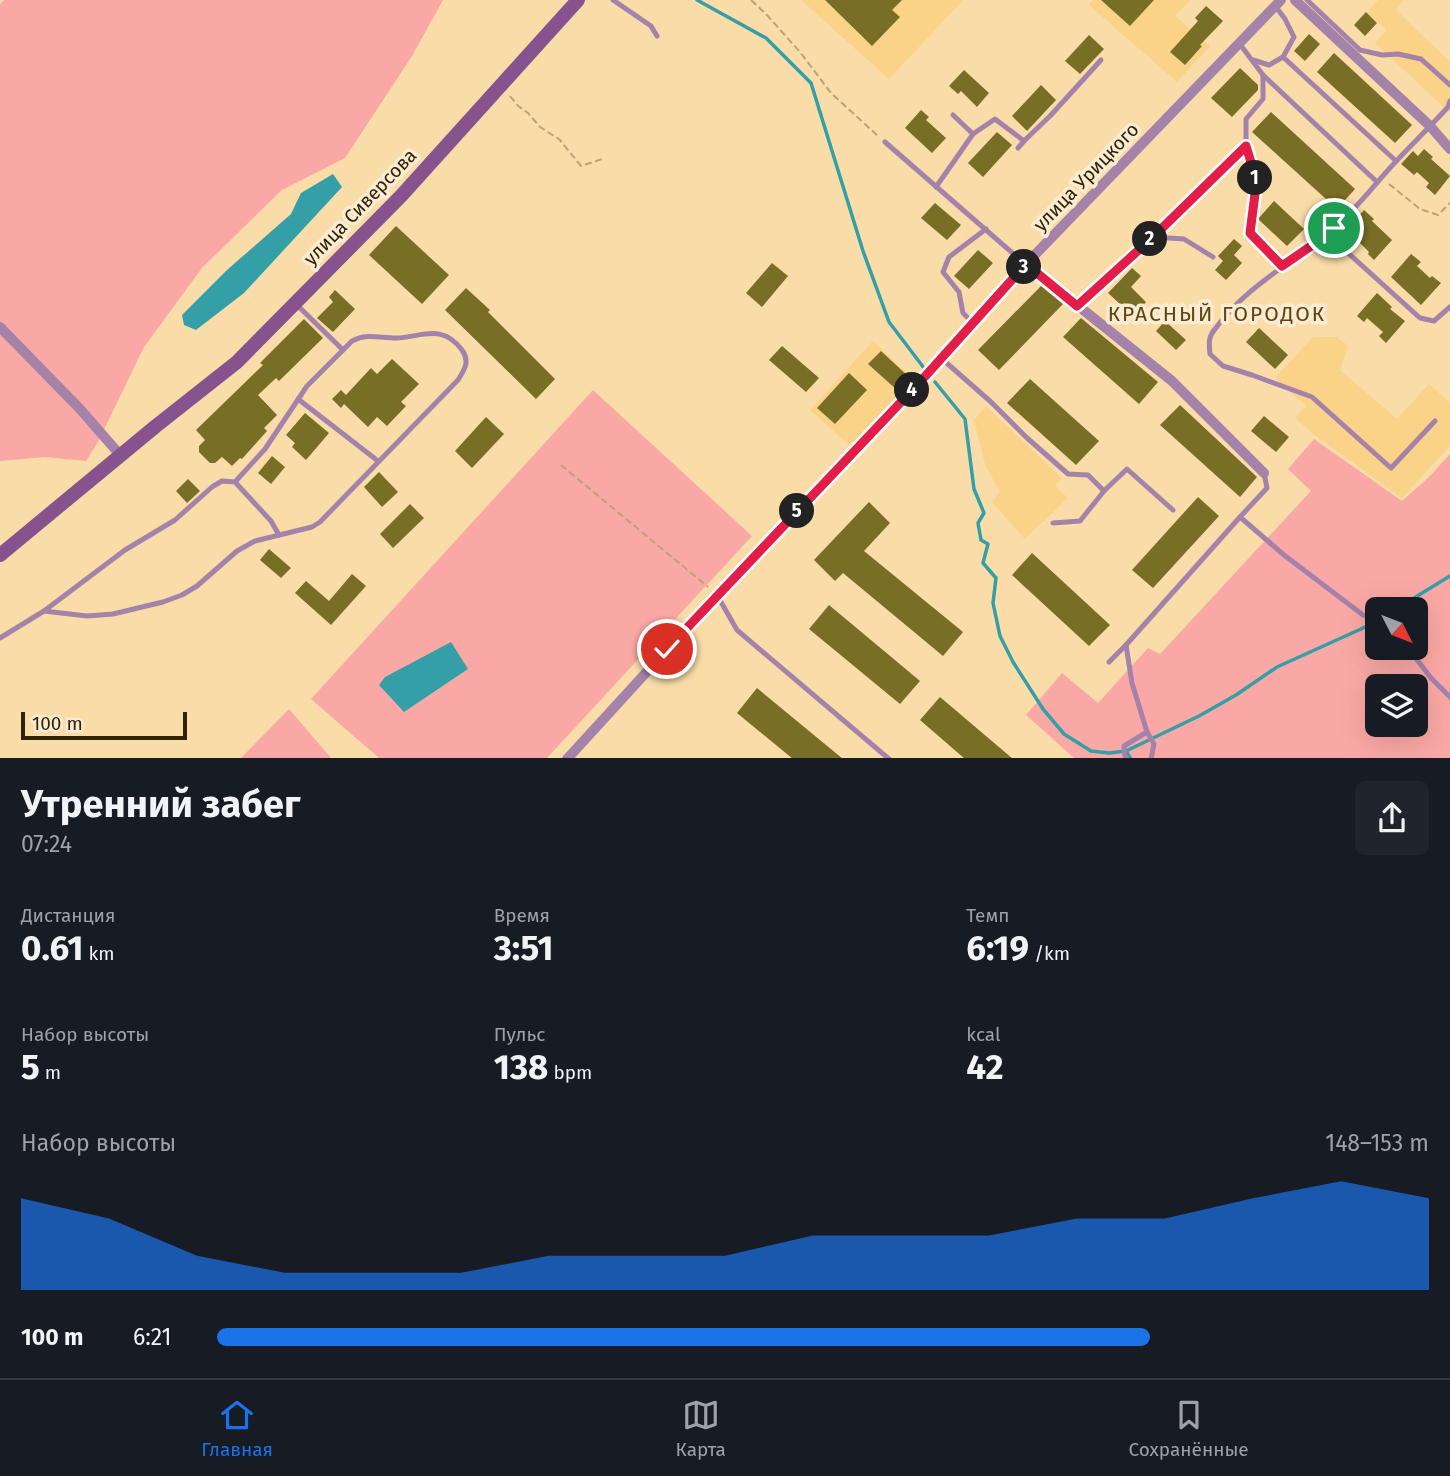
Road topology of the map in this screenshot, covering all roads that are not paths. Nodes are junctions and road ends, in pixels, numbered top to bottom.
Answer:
1 (578, 0) edge
2 (613, 0) edge
3 (1295, 0) edge
4 (1307, 0) edge
5 (1278, 3) edge
6 (657, 36) dead end
7 (1239, 44) junction
8 (1283, 57) junction
9 (1101, 60) dead end
10 (1253, 60) junction
11 (1263, 75) junction
12 (1450, 85) edge
13 (1450, 105) edge
14 (953, 115) dead end
15 (1430, 126) junction
16 (973, 134) junction
17 (1024, 141) junction
18 (885, 142) road end
19 (1018, 148) dead end
20 (1450, 149) edge
21 (1396, 161) junction
22 (1379, 180) junction
23 (936, 187) junction
24 (986, 229) junction
25 (1327, 233) junction
26 (1153, 237) junction
27 (1213, 257) dead end
28 (1026, 264) junction
29 (295, 303) junction
30 (1077, 306) junction
31 (1450, 307) edge
32 (973, 323) junction
33 (0, 327) edge
34 (343, 350) junction
35 (941, 358) junction
36 (298, 399) junction
37 (1435, 421) dead end
38 (121, 456) junction
39 (378, 461) junction
40 (1264, 473) joint
41 (235, 482) junction
42 (1104, 491) junction
43 (1173, 510) dead end
44 (1240, 517) junction
45 (1053, 523) dead end
46 (279, 535) junction
47 (0, 555) edge
48 (717, 595) junction
49 (44, 611) junction
50 (1365, 616) edge
51 (0, 638) edge
52 (1126, 645) junction
53 (1417, 660) edge
54 (1109, 662) dead end
55 (1450, 697) edge
56 (1147, 732) junction
57 (1126, 757) edge
58 (567, 758) edge
59 (889, 758) edge
60 (1151, 758) edge

1 - 29 street, улица Сиверсова
2 - 6 lane
3 - 15 street
4 - 12 lane
5 - 7 street, улица Урицкого
5 - 8 lane
7 - 10 lane
7 - 28 street, улица Урицкого
8 - 10 lane
8 - 21 lane
9 - 17 lane
10 - 11 lane
11 - 22 lane
11 - 26 lane
13 - 15 lane
14 - 16 lane
15 - 20 street
15 - 21 lane
16 - 17 lane
16 - 23 lane
17 - 19 lane
18 - 23 lane
21 - 22 lane
22 - 25 lane
23 - 24 lane
24 - 28 lane
24 - 32 lane
25 - 31 lane
25 - 37 lane
26 - 27 lane
26 - 30 lane
28 - 30 street
28 - 32 street, улица Урицкого
29 - 34 lane
29 - 38 street, улица Сиверсова
30 - 40 street
32 - 35 street, улица Урицкого
33 - 38 street
34 - 36 lane
34 - 39 lane
35 - 42 lane
35 - 48 street, улица Урицкого
36 - 39 lane
36 - 41 lane
38 - 47 street, улица Сиверсова
39 - 46 lane
40 - 44 lane
41 - 46 lane
41 - 49 lane
42 - 43 lane
42 - 45 lane
44 - 50 lane
44 - 52 lane
46 - 49 lane
48 - 58 street, улица Урицкого
48 - 59 lane
49 - 51 lane
52 - 54 lane
52 - 56 lane
53 - 55 lane
56 - 57 lane
56 - 60 lane

